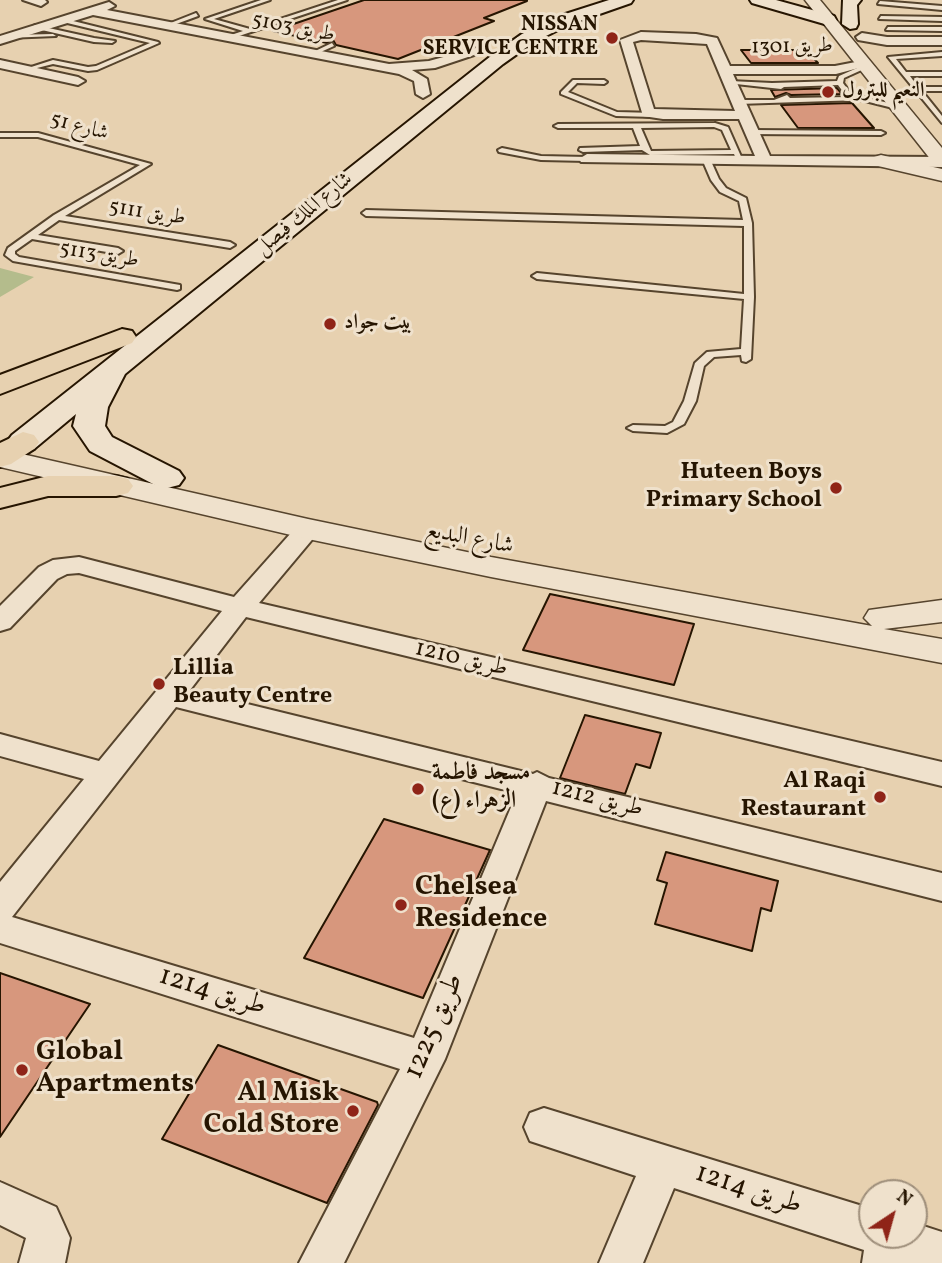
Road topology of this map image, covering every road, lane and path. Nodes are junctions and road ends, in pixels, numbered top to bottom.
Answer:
1 (267, 0) edge
2 (344, 0) edge
3 (587, 0) edge
4 (625, 0) edge
5 (758, 0) edge
6 (812, 0) edge
7 (853, 0) edge
8 (919, 2) edge
9 (880, 3) dead end
10 (116, 4) dead end
11 (829, 7) edge
12 (942, 8) edge
13 (92, 10) junction
14 (196, 15) dead end
15 (881, 18) dead end
16 (942, 19) edge
17 (61, 20) junction
18 (149, 22) junction
19 (850, 24) junction
20 (166, 26) junction
21 (35, 27) junction
22 (888, 29) dead end
23 (942, 29) edge
24 (250, 31) junction
25 (120, 32) junction
26 (70, 35) junction
27 (131, 35) junction
28 (4, 38) edge
29 (227, 38) junction
30 (113, 43) junction
31 (942, 43) edge
32 (332, 45) dead end
33 (95, 47) dead end
34 (476, 52) junction
35 (312, 54) junction
36 (865, 54) junction
37 (942, 54) edge
38 (0, 64) edge
39 (364, 64) junction
40 (27, 70) junction
41 (904, 74) junction
42 (942, 74) edge
43 (727, 77) junction
44 (78, 81) dead end
45 (942, 81) edge
46 (604, 82) dead end
47 (910, 82) junction
48 (839, 83) junction
49 (772, 85) junction
50 (781, 88) dead end
51 (917, 89) junction
52 (942, 89) edge
53 (423, 94) junction
54 (858, 99) junction
55 (898, 108) junction
56 (741, 109) junction
57 (655, 115) junction
58 (942, 121) edge
59 (636, 125) junction
60 (558, 126) dead end
61 (751, 132) junction
62 (881, 133) dead end
63 (942, 134) edge
64 (0, 135) edge
65 (920, 137) junction
66 (645, 148) junction
67 (502, 150) dead end
68 (585, 154) junction
69 (738, 156) junction
70 (881, 158) junction
71 (706, 159) junction
72 (764, 159) junction
73 (941, 162) edge
74 (366, 213) dead end
75 (57, 217) junction
76 (748, 223) junction
77 (31, 236) junction
78 (230, 246) junction
79 (118, 251) dead end
80 (194, 274) junction
81 (537, 276) dead end
82 (750, 297) junction
83 (120, 350) junction
84 (0, 385) edge
85 (50, 391) dead end
86 (633, 428) dead end
87 (6, 448) edge
88 (167, 478) junction
89 (116, 486) junction
90 (0, 498) edge
91 (308, 529) junction
92 (240, 607) junction
93 (942, 611) edge
94 (881, 618) junction
95 (0, 622) edge
96 (942, 629) edge
97 (942, 651) edge
98 (170, 695) junction
99 (0, 745) edge
100 (106, 774) junction
101 (942, 774) edge
102 (537, 785) junction
103 (942, 887) edge
104 (0, 906) edge
105 (0, 928) edge
106 (425, 1059) junction
107 (544, 1127) dead end
108 (663, 1163) junction
109 (0, 1203) edge
110 (858, 1232) edge
111 (919, 1249) edge
112 (942, 1254) edge
113 (44, 1260) edge
114 (321, 1263) edge
115 (621, 1263) edge

1 - 24 lane
2 - 24 lane
3 - 34 main road, شارع الملك فيصل
4 - 83 main road, شارع الملك فيصل
5 - 11 main road
6 - 11 street
7 - 19 main road
8 - 9 lane
8 - 12 lane
10 - 13 street
11 - 19 street
11 - 36 street
13 - 17 street
13 - 18 street, طريق 5103
14 - 20 lane
15 - 16 lane
17 - 21 street
17 - 25 lane
18 - 20 street, طريق 5103
18 - 25 lane
19 - 36 street
20 - 29 street, طريق 5103
21 - 26 lane
21 - 28 street
22 - 23 lane
24 - 29 lane
25 - 27 lane
26 - 28 lane
26 - 30 lane
27 - 30 lane
27 - 40 lane
29 - 35 street, طريق 5103
30 - 33 lane
31 - 36 street, طريق 1301
32 - 35 lane
34 - 39 street, طريق 5103
34 - 53 main road, شارع الملك فيصل
35 - 39 street, طريق 5103
36 - 43 street, طريق 1301
36 - 48 lane
36 - 55 street
36 - 63 street
37 - 41 lane
38 - 40 street
39 - 53 street, طريق 5103
40 - 44 street
41 - 42 lane
41 - 47 lane
43 - 49 lane
43 - 56 street, طريق 1301
43 - 57 street, طريق 1301
45 - 47 lane
46 - 57 lane
47 - 51 lane
48 - 49 lane
48 - 54 lane
49 - 50 lane
51 - 52 lane
51 - 58 lane
53 - 78 main road, شارع الملك فيصل
54 - 55 lane
54 - 56 lane
55 - 65 street
56 - 57 street
56 - 61 street, طريق 1301
59 - 60 lane
59 - 66 lane
59 - 69 lane
61 - 62 lane
61 - 72 street, طريق 1301
64 - 75 lane, شارع 51
65 - 70 street
65 - 73 street
66 - 68 lane
66 - 69 lane
67 - 68 lane
68 - 71 street
69 - 71 street
69 - 72 street
70 - 72 street
70 - 73 street
71 - 76 lane
74 - 76 lane
75 - 77 lane
75 - 78 lane, طريق 5111
76 - 82 lane
77 - 79 lane
77 - 80 lane, طريق 5113
78 - 80 main road, شارع الملك فيصل
80 - 83 main road, شارع الملك فيصل
81 - 82 lane
82 - 86 lane
83 - 84 main road
83 - 85 main road, شارع الملك فيصل
83 - 87 main road, شارع الملك فيصل
83 - 88 main road
87 - 88 street, شارع البديع
87 - 89 street, شارع البديع
88 - 94 street, شارع البديع
89 - 90 main road
89 - 91 street, شارع البديع
91 - 92 street
91 - 97 street, شارع البديع
92 - 95 street, طريق 1210
92 - 98 street
92 - 101 street, طريق 1210
93 - 94 street
94 - 96 street, شارع البديع
98 - 100 street
98 - 102 street, طريق 1212
99 - 100 street
100 - 104 street
102 - 103 street, طريق 1212
102 - 106 street, طريق 1225
105 - 106 street, طريق 1214
106 - 114 street, طريق 1225
107 - 108 street, طريق 1214
108 - 110 street, طريق 1214
108 - 115 street
109 - 113 street
111 - 112 street, طريق 1214

